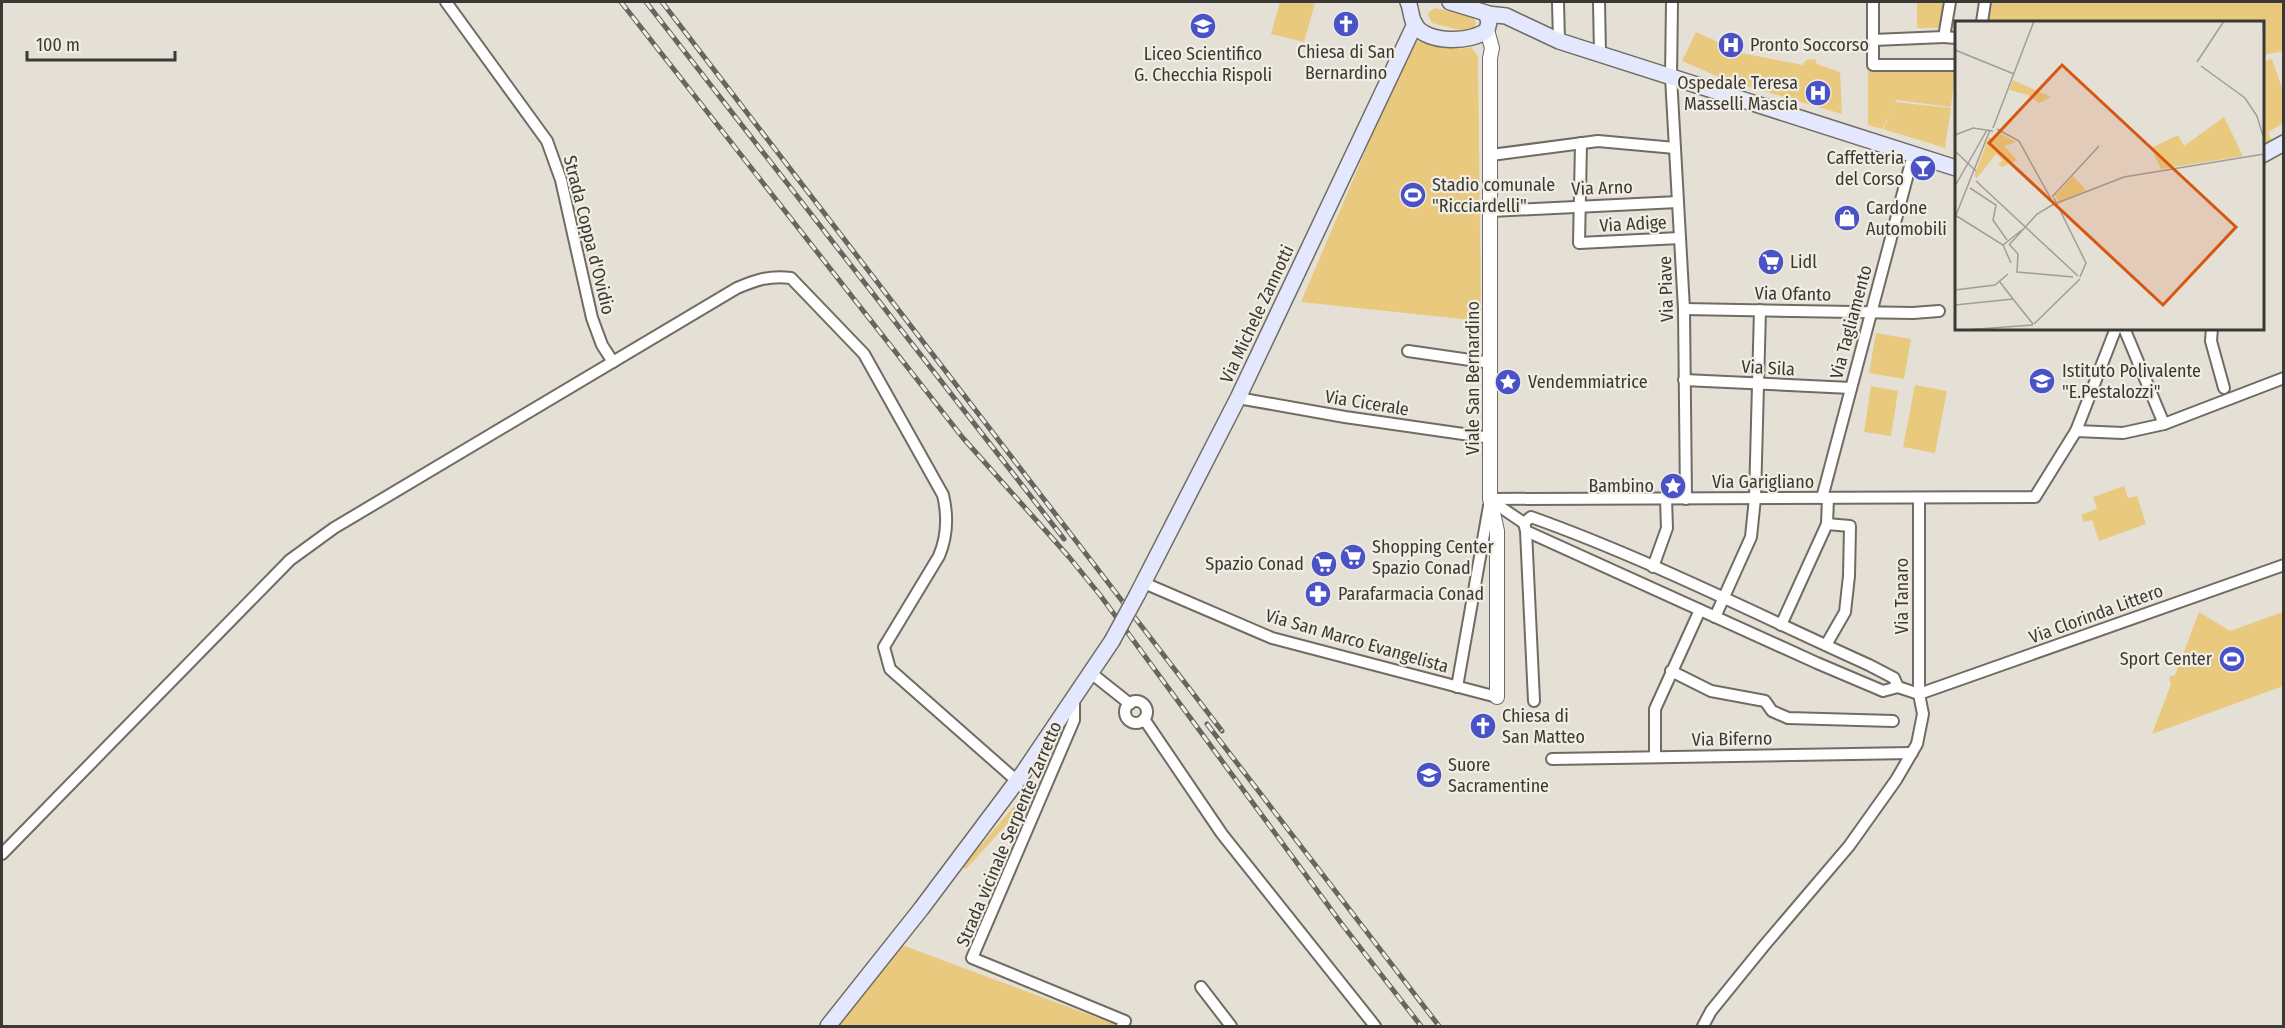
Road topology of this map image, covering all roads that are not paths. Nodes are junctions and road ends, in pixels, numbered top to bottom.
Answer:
1 (446, 2) edge
2 (1450, 2) edge
3 (1558, 2) edge
4 (1599, 2) edge
5 (1672, 2) edge
6 (1873, 2) edge
7 (1950, 2) edge
8 (1985, 2) edge
9 (1414, 10) edge
10 (1485, 20) edge
11 (1982, 21) edge
12 (1429, 35) junction
13 (1944, 37) junction
14 (1955, 38) edge
15 (1873, 40) junction
16 (1559, 41) junction
17 (1405, 46) junction
18 (1600, 54) junction
19 (1955, 65) edge
20 (1671, 77) junction
21 (1581, 143) junction
22 (2283, 143) edge
23 (1675, 148) junction
24 (2283, 150) edge
25 (1491, 155) junction
26 (1913, 155) junction
27 (2264, 156) edge
28 (2264, 156) edge
29 (1955, 168) edge
30 (1678, 202) junction
31 (1580, 205) junction
32 (1491, 211) junction
33 (1680, 238) junction
34 (1684, 309) junction
35 (1760, 310) junction
36 (1871, 311) junction
37 (1939, 311) dead end
38 (2115, 330) edge
39 (2125, 330) edge
40 (2212, 330) edge
41 (1408, 351) dead end
42 (613, 362) junction
43 (1491, 363) junction
44 (2283, 378) edge
45 (1684, 380) junction
46 (1758, 384) junction
47 (1851, 388) junction
48 (2224, 388) dead end
49 (1238, 398) junction
50 (2164, 424) junction
51 (2076, 431) junction
52 (1491, 438) junction
53 (1825, 498) junction
54 (1918, 498) junction
55 (1490, 499) junction
56 (1666, 499) junction
57 (1686, 499) junction
58 (1755, 500) junction
59 (1827, 524) junction
60 (1525, 527) junction
61 (2283, 565) edge
62 (1653, 567) junction
63 (1141, 589) junction
64 (1723, 599) junction
65 (1700, 610) junction
66 (1715, 616) junction
67 (1781, 625) junction
68 (1826, 645) junction
69 (1671, 671) junction
70 (1091, 672) junction
71 (1457, 687) junction
72 (1898, 687) junction
73 (1919, 694) junction
74 (1497, 697) joint
75 (1074, 698) junction
76 (1534, 701) dead end
77 (1130, 704) junction
78 (1144, 719) junction
79 (1893, 721) dead end
80 (1912, 753) junction
81 (1654, 756) junction
82 (1552, 759) dead end
83 (1017, 781) junction
84 (2, 854) edge
85 (1201, 987) dead end
86 (828, 1026) edge
87 (1122, 1026) edge
88 (1232, 1026) edge
89 (1375, 1026) edge
90 (1702, 1026) edge

1 - 42 street, Strada Coppa d'Ovidio
2 - 10 main road
3 - 16 street
4 - 18 street
5 - 20 street, Via Piave
6 - 15 street
7 - 13 street
8 - 11 street
9 - 12 main road
9 - 17 main road, Via Michele Zannotti
10 - 12 main road
10 - 16 main road
10 - 25 street, Viale San Bernardino
12 - 17 main road
13 - 14 street
13 - 15 street
15 - 19 street
16 - 18 main road
17 - 49 main road, Via Michele Zannotti
18 - 20 main road
20 - 23 street, Via Piave
20 - 26 main road
21 - 23 street
21 - 25 street
21 - 31 street, Via Adige
22 - 27 main road
23 - 30 street, Via Piave
24 - 28 main road
25 - 32 street, Viale San Bernardino
26 - 29 main road
26 - 36 street, Via Tagliamento
30 - 31 street, Via Arno
30 - 33 street, Via Piave
31 - 32 street, Via Arno
31 - 33 street, Via Adige
32 - 43 street, Viale San Bernardino
33 - 34 street, Via Piave
34 - 35 street, Via Ofanto
34 - 45 street, Via Piave
35 - 36 street, Via Ofanto
35 - 46 street
36 - 37 street, Via Ofanto
36 - 47 street, Via Tagliamento
38 - 51 street
39 - 50 street
40 - 48 street
41 - 43 street
42 - 83 street
42 - 84 street
43 - 52 street, Viale San Bernardino
44 - 50 street
45 - 46 street, Via Sila
45 - 57 street, Via Piave
46 - 47 street, Via Sila
46 - 58 street
47 - 53 street, Via Tagliamento
49 - 52 street, Via Cicerale
49 - 63 main road, Via Michele Zannotti
50 - 51 street
51 - 54 street, Via Garigliano
52 - 55 street, Viale San Bernardino
53 - 54 street, Via Garigliano
53 - 58 street, Via Garigliano
53 - 59 street, Via Tagliamento
54 - 73 street, Via Tanaro
55 - 56 street, Via Garigliano
55 - 60 street
55 - 71 street
55 - 74 street, Viale San Bernardino
56 - 57 street, Via Garigliano
56 - 62 street
57 - 58 street, Via Garigliano
58 - 64 street
59 - 67 street
59 - 68 street
60 - 62 street
60 - 65 street
60 - 76 street
61 - 73 street, Via Clorinda Littero
62 - 64 street
63 - 70 main road, Via Michele Zannotti, bridge
63 - 71 street, Via San Marco Evangelista
64 - 66 street
64 - 67 street
65 - 66 street
65 - 69 street
66 - 72 street
67 - 68 street
68 - 72 street
69 - 79 street
69 - 81 street
70 - 75 main road, Via Michele Zannotti
70 - 77 street
71 - 74 street, Via San Marco Evangelista
72 - 73 street
73 - 80 street, Via Tanaro
75 - 83 main road, Via Michele Zannotti
75 - 87 street, Strada vicinale Serpente Zarretto
77 - 78 street
77 - 78 street
78 - 89 street
80 - 81 street, Via Biferno
80 - 90 street, Via Tanaro
81 - 82 street, Via Biferno
83 - 86 main road, Via Michele Zannotti
85 - 88 street

